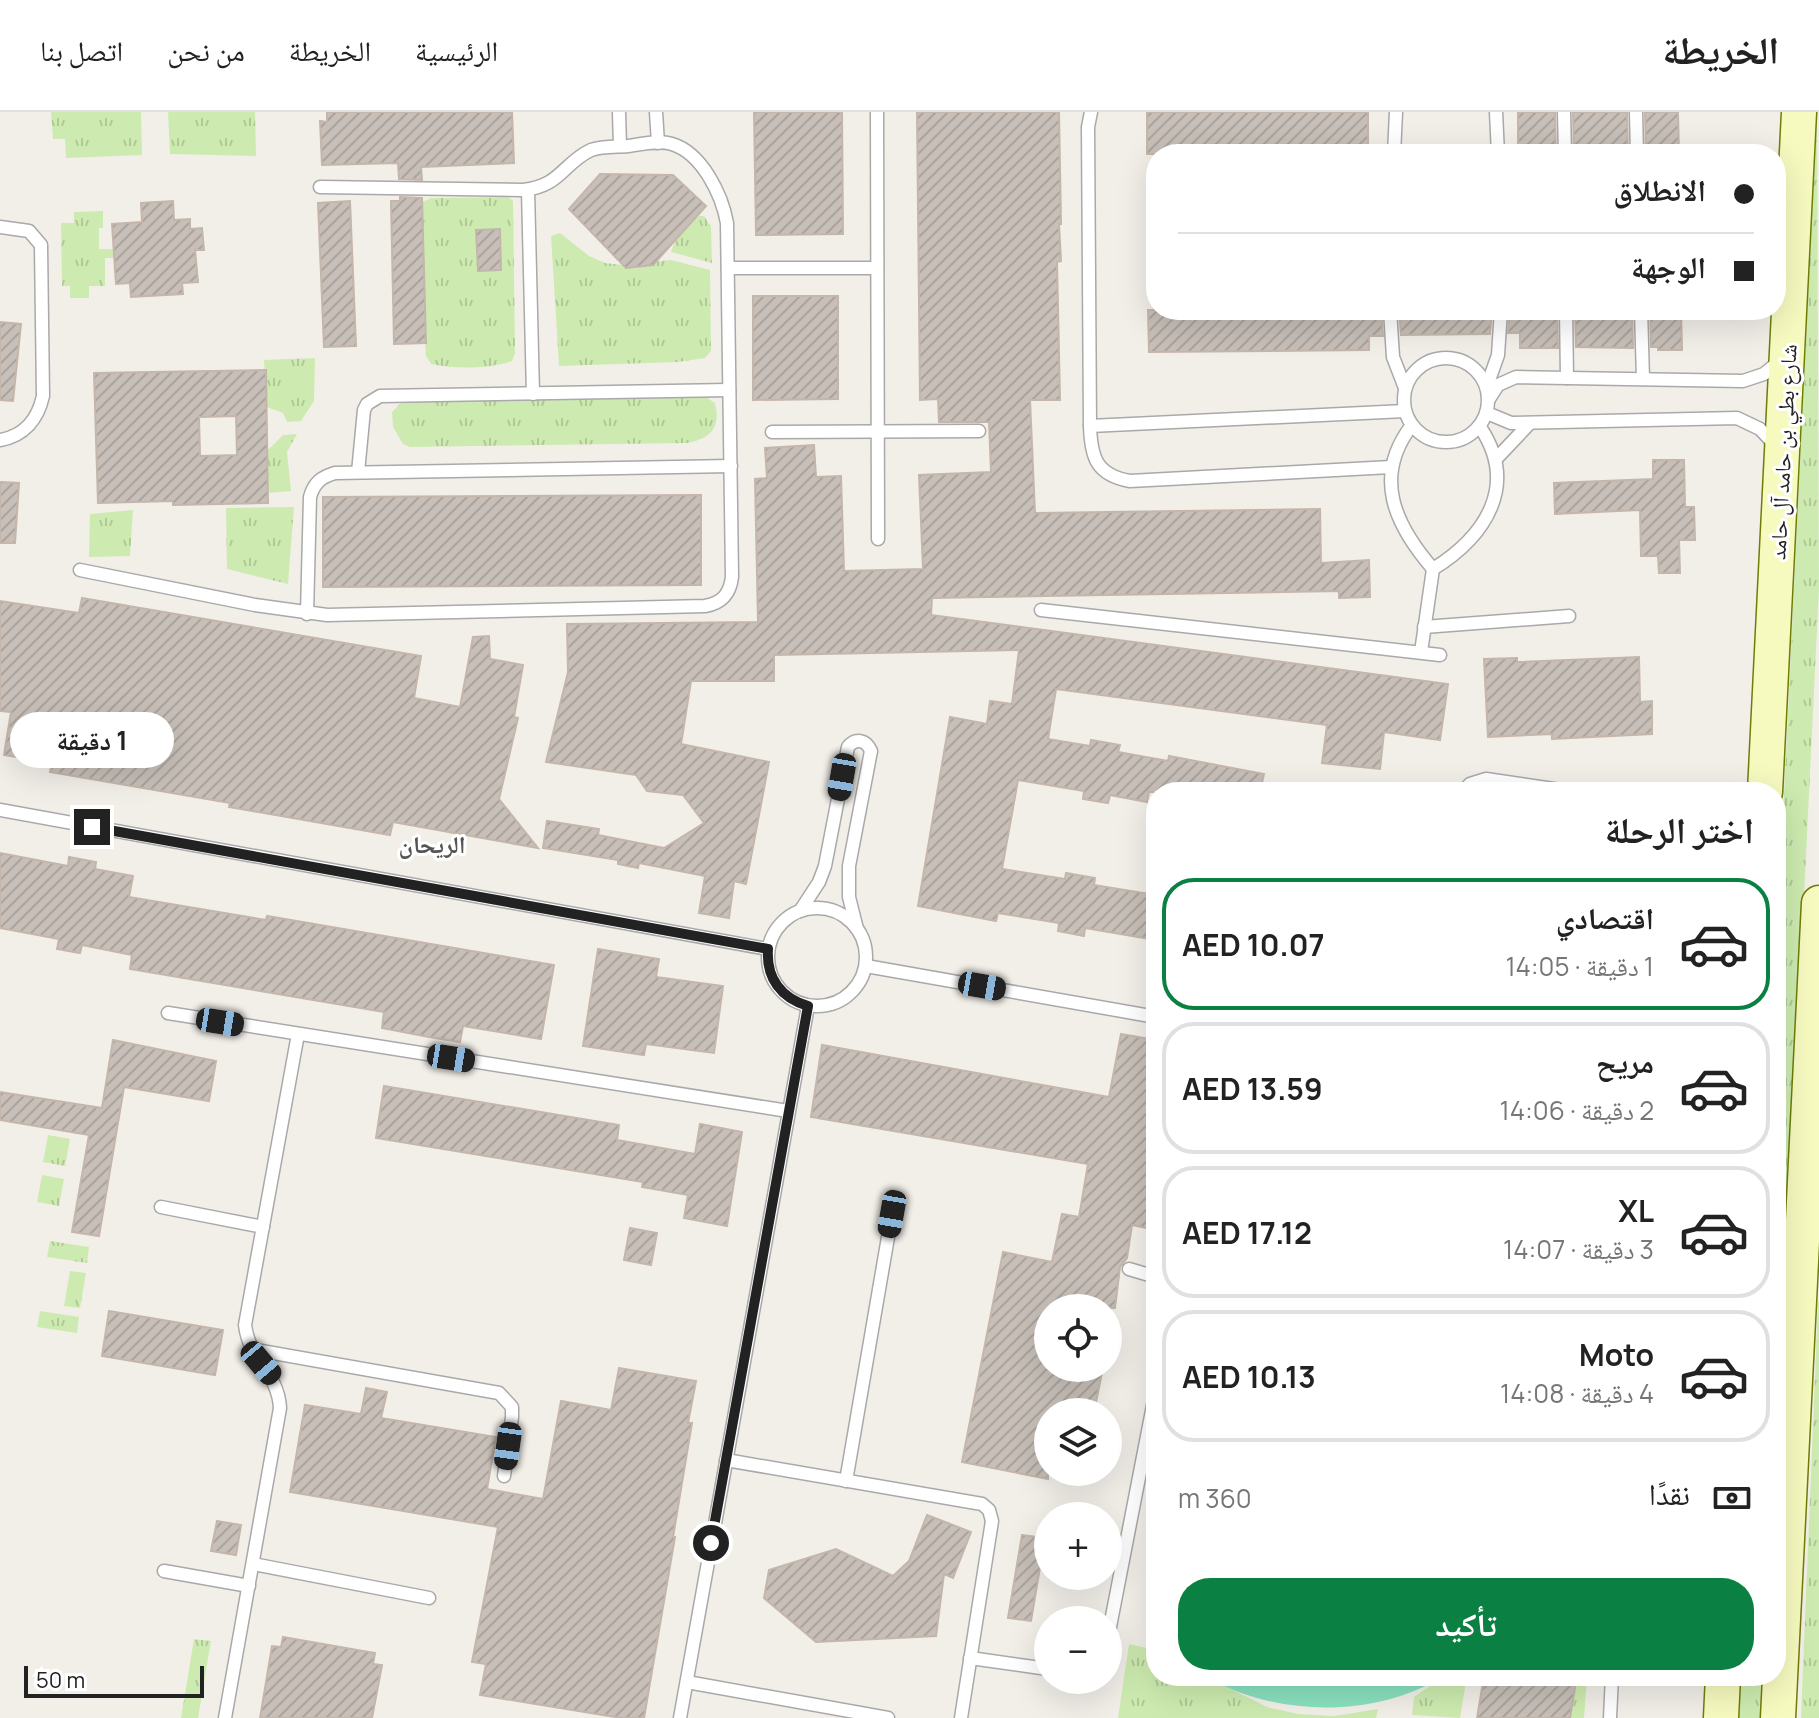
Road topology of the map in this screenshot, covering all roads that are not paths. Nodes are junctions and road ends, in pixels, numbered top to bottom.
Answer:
1 (619, 112) edge
2 (656, 112) edge
3 (877, 112) edge
4 (1091, 112) edge
5 (1396, 112) edge
6 (1496, 112) edge
7 (1564, 112) edge
8 (1636, 112) edge
9 (1799, 112) edge
10 (658, 143) junction
11 (1394, 144) edge
12 (1498, 144) edge
13 (1565, 144) edge
14 (1637, 144) edge
15 (620, 146) junction
16 (320, 187) dead end
17 (528, 190) junction
18 (0, 227) edge
19 (728, 268) junction
20 (877, 268) junction
21 (1391, 320) edge
22 (1500, 320) edge
23 (1566, 320) edge
24 (1641, 320) edge
25 (1788, 351) junction
26 (1567, 378) junction
27 (1643, 379) junction
28 (1487, 386) junction
29 (1405, 388) junction
30 (729, 390) junction
31 (533, 394) junction
32 (1488, 406) junction
33 (1405, 411) junction
34 (1530, 423) junction
35 (1412, 425) junction
36 (1090, 426) junction
37 (1480, 427) junction
38 (878, 431) junction
39 (979, 431) dead end
40 (772, 432) dead end
41 (0, 440) edge
42 (1496, 459) junction
43 (1781, 459) junction
44 (731, 466) junction
45 (1391, 467) junction
46 (358, 472) junction
47 (878, 539) dead end
48 (1433, 569) junction
49 (80, 570) dead end
50 (1041, 610) dead end
51 (307, 614) junction
52 (1569, 616) dead end
53 (1424, 627) junction
54 (1421, 652) junction
55 (1440, 655) dead end
56 (1476, 782) edge
57 (1506, 782) edge
58 (1765, 782) edge
59 (0, 810) edge
60 (1819, 903) edge
61 (800, 911) junction
62 (857, 929) junction
63 (1818, 944) edge
64 (768, 949) junction
65 (866, 966) junction
66 (808, 1006) junction
67 (168, 1013) dead end
68 (1146, 1015) edge
69 (298, 1034) junction
70 (788, 1111) junction
71 (161, 1207) dead end
72 (892, 1214) dead end
73 (263, 1227) junction
74 (1129, 1269) dead end
75 (1146, 1274) edge
76 (250, 1349) junction
77 (1146, 1441) edge
78 (726, 1460) junction
79 (504, 1476) dead end
80 (846, 1481) junction
81 (1786, 1563) edge
82 (253, 1564) junction
83 (164, 1571) dead end
84 (249, 1586) junction
85 (429, 1598) dead end
86 (1114, 1606) edge
87 (970, 1658) junction
88 (1034, 1667) edge
89 (687, 1682) junction
90 (1612, 1686) edge
91 (1723, 1686) edge
92 (1780, 1686) edge
93 (225, 1718) edge
94 (680, 1718) edge
95 (888, 1718) edge
96 (961, 1718) edge
97 (1610, 1718) edge
98 (1721, 1718) edge
99 (1778, 1718) edge

1 - 15 lane
2 - 10 lane
3 - 20 lane
4 - 36 lane
5 - 11 lane
6 - 12 lane
7 - 13 lane
8 - 14 lane
9 - 25 street, شارع بطي بن حامد آل حامد
10 - 15 lane
10 - 19 lane
15 - 17 lane
16 - 17 lane
17 - 31 lane
18 - 41 lane
19 - 20 lane
19 - 30 lane
20 - 38 lane
21 - 29 lane
22 - 28 lane
23 - 26 lane
24 - 27 lane
25 - 27 lane
25 - 43 street, شارع بطي بن حامد آل حامد
26 - 27 lane
26 - 32 lane
28 - 29 lane
28 - 32 lane
29 - 33 lane
30 - 31 lane
30 - 44 lane
31 - 46 lane
32 - 34 lane
32 - 37 lane
33 - 35 lane
33 - 36 lane
34 - 42 lane
34 - 43 lane
35 - 37 lane
35 - 45 lane
36 - 45 lane
37 - 42 lane
38 - 39 lane
38 - 40 lane
38 - 47 lane
42 - 48 lane
43 - 58 street, شارع بطي بن حامد آل حامد
44 - 46 lane
44 - 51 lane
45 - 48 lane
46 - 51 lane
48 - 53 lane
49 - 51 lane
50 - 54 lane
52 - 53 lane
53 - 54 lane
54 - 55 lane
56 - 57 lane
59 - 64 lane
60 - 63 street
61 - 62 lane
61 - 62 lane
61 - 64 lane
62 - 65 lane
63 - 81 street
64 - 66 lane
65 - 66 lane
65 - 68 lane
66 - 70 lane
67 - 69 lane
69 - 70 lane
69 - 73 lane
70 - 78 lane
71 - 73 lane
72 - 80 lane
73 - 76 lane
74 - 75 lane
76 - 79 lane
76 - 82 lane
77 - 86 lane
78 - 80 lane
78 - 89 lane
80 - 87 lane
82 - 84 lane
82 - 85 lane
83 - 84 lane
84 - 93 lane
87 - 88 lane
87 - 96 lane
89 - 94 lane
89 - 95 lane
90 - 97 lane
91 - 98 street
92 - 99 street

